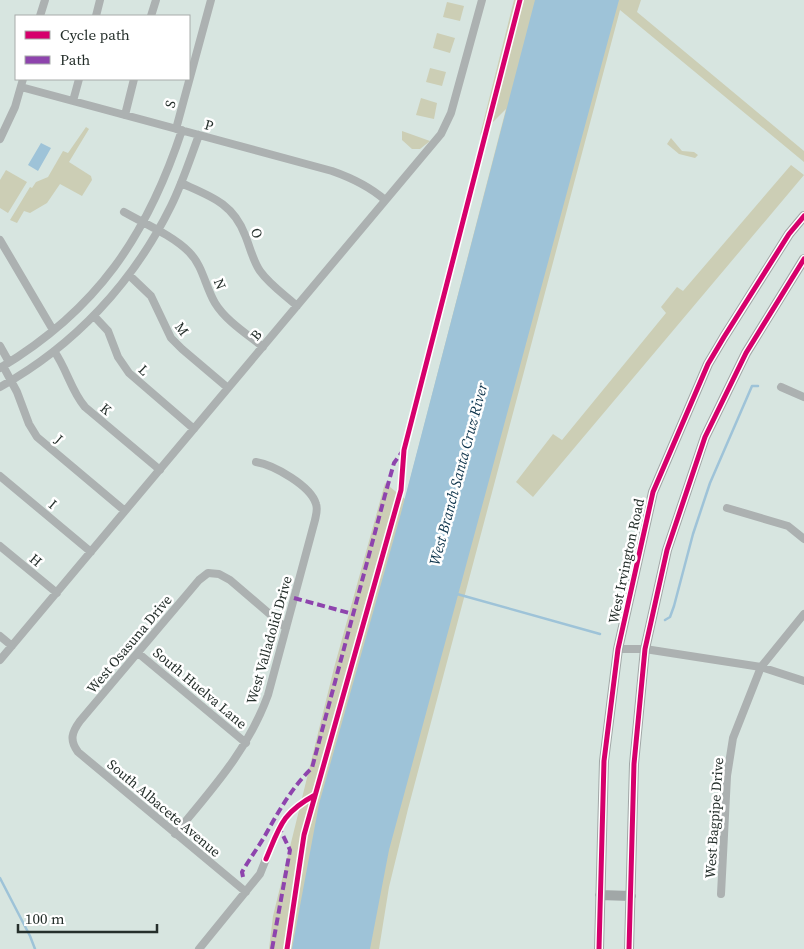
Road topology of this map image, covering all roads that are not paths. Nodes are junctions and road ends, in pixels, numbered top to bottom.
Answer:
1 (45, 0) edge
2 (100, 0) edge
3 (156, 0) edge
4 (211, 0) edge
5 (482, 0) edge
6 (40, 15) edge
7 (96, 15) edge
8 (151, 15) edge
9 (23, 80) edge
10 (79, 80) edge
11 (134, 80) edge
12 (21, 87) junction
13 (73, 101) junction
14 (124, 115) junction
15 (179, 130) junction
16 (199, 136) junction
17 (0, 139) edge
18 (181, 184) junction
19 (386, 200) junction
20 (124, 212) dead end
21 (804, 216) edge
22 (144, 223) junction
23 (158, 231) junction
24 (0, 240) edge
25 (804, 259) edge
26 (129, 275) junction
27 (297, 306) junction
28 (94, 316) junction
29 (51, 332) junction
30 (0, 346) edge
31 (263, 347) junction
32 (57, 349) junction
33 (4, 365) edge
34 (11, 381) junction
35 (0, 387) edge
36 (781, 387) dead end
37 (228, 388) junction
38 (804, 397) edge
39 (194, 429) junction
40 (256, 462) dead end
41 (160, 470) junction
42 (0, 476) edge
43 (727, 508) dead end
44 (125, 511) junction
45 (804, 539) edge
46 (0, 546) edge
47 (91, 552) junction
48 (209, 563) dead end
49 (212, 573) junction
50 (56, 593) junction
51 (804, 614) edge
52 (286, 628) junction
53 (0, 636) edge
54 (12, 646) junction
55 (618, 648) junction
56 (646, 649) junction
57 (138, 653) junction
58 (0, 660) edge
59 (761, 667) junction
60 (804, 681) edge
61 (63, 740) dead end
62 (72, 740) junction
63 (246, 743) junction
64 (175, 834) junction
65 (266, 858) dead end
66 (246, 892) junction
67 (721, 894) dead end
68 (600, 895) junction
69 (631, 896) junction
70 (199, 949) edge
71 (599, 949) edge
72 (629, 949) edge

1 - 6 street
2 - 7 street
3 - 8 street
4 - 15 street, S
5 - 19 street, B
9 - 12 street
10 - 13 street
11 - 14 street
12 - 13 street, P
12 - 17 street
13 - 14 street, P
14 - 15 street, P
15 - 16 street, P
15 - 22 street, S
16 - 18 street
16 - 19 street, P
18 - 23 street
18 - 27 street, O
19 - 27 street, B
20 - 22 street, N
21 - 55 main road, West Irvington Road
22 - 23 street, N
22 - 29 street, S
23 - 26 street
23 - 31 street, N
24 - 29 street
25 - 56 main road
26 - 28 street
26 - 37 street, M
27 - 31 street, B
28 - 32 street
28 - 39 street, L
29 - 32 street, K
29 - 33 street, S
30 - 33 street, J
31 - 37 street, B
32 - 34 street
32 - 41 street, K
33 - 34 street, J
34 - 35 street
34 - 44 street, J
36 - 38 street
37 - 39 street, B
39 - 41 street, B
40 - 52 street, West Valladolid Drive
41 - 44 street, B
42 - 47 street, I
43 - 45 street
44 - 47 street, B
46 - 50 street, H
47 - 50 street, B
48 - 49 street
49 - 52 street
49 - 57 street, West Osasuna Drive
50 - 54 street, B
51 - 59 street, West Bagpipe Drive
52 - 63 street, West Valladolid Drive
53 - 54 street
54 - 58 street, B
55 - 56 street
55 - 68 main road, West Irvington Road
56 - 59 street
56 - 69 main road
57 - 62 street, West Osasuna Drive
57 - 63 street, South Huelva Lane
59 - 60 street
59 - 67 street, West Bagpipe Drive
61 - 62 street
62 - 64 street, South Albacete Avenue
63 - 64 street, West Valladolid Drive
64 - 66 street, South Albacete Avenue
65 - 66 street
66 - 70 street
68 - 69 main road
68 - 71 main road, West Irvington Road
69 - 72 main road

